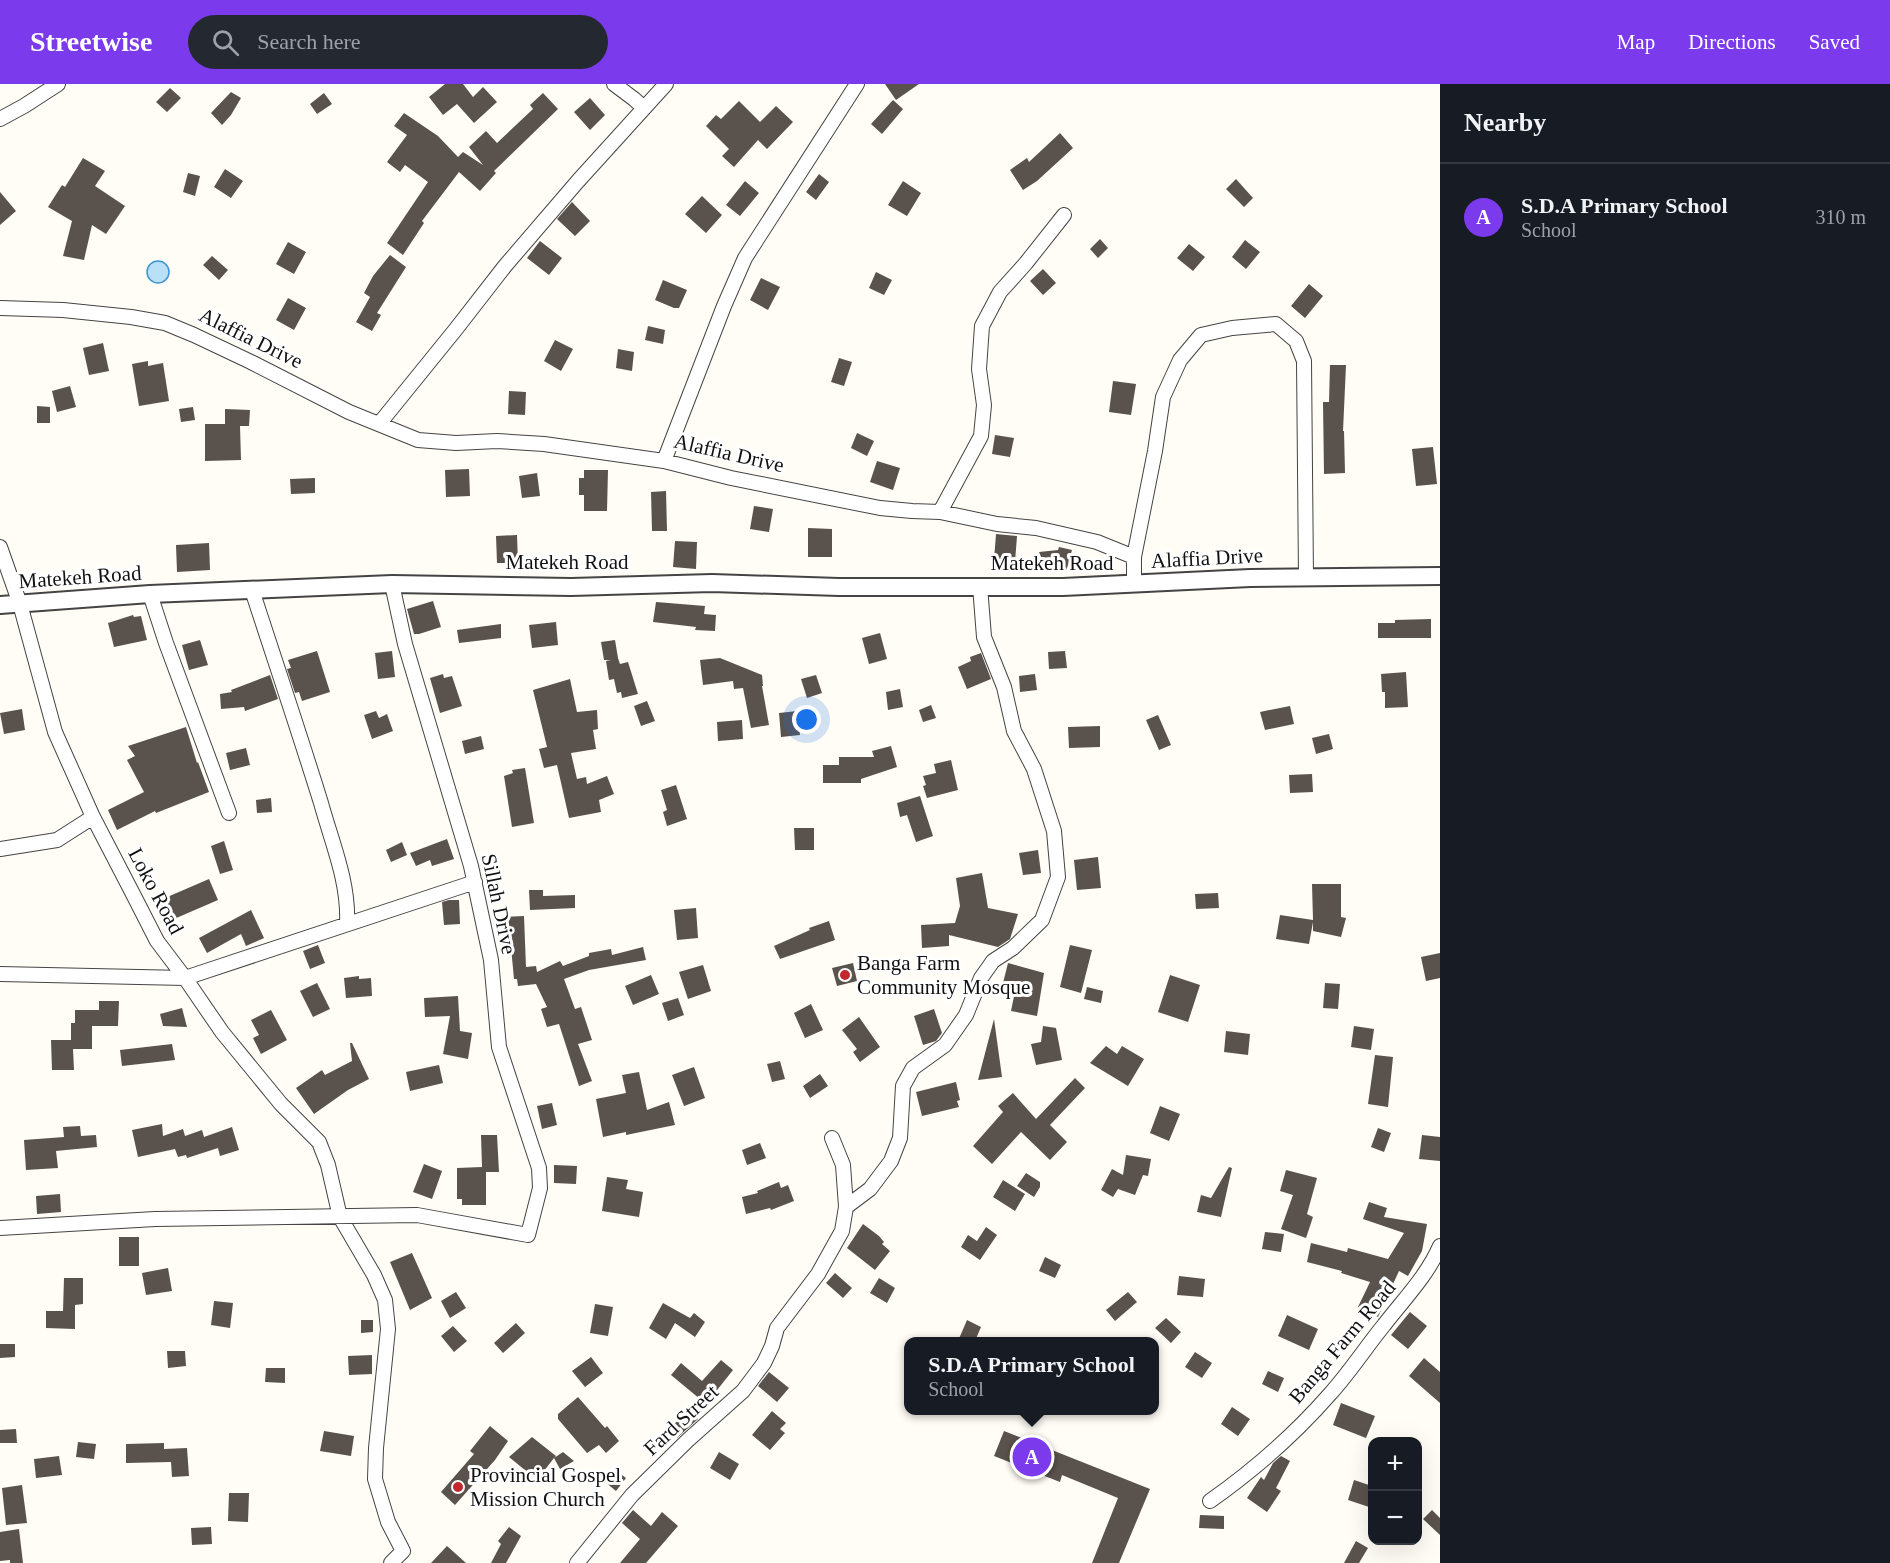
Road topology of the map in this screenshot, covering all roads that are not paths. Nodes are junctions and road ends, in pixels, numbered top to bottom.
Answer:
1 (58, 84) edge
2 (614, 84) edge
3 (666, 84) edge
4 (857, 84) edge
5 (644, 108) junction
6 (0, 119) edge
7 (1064, 215) dead end
8 (0, 308) edge
9 (379, 423) junction
10 (664, 461) junction
11 (940, 512) junction
12 (0, 547) edge
13 (1134, 557) junction
14 (1440, 576) edge
15 (1306, 577) junction
16 (392, 584) junction
17 (1134, 584) junction
18 (980, 586) junction
19 (252, 590) junction
20 (150, 594) junction
21 (20, 604) junction
22 (0, 605) edge
23 (230, 813) dead end
24 (93, 817) junction
25 (0, 849) edge
26 (474, 882) junction
27 (347, 923) junction
28 (0, 974) edge
29 (185, 978) junction
30 (832, 1138) dead end
31 (846, 1208) junction
32 (340, 1216) junction
33 (0, 1228) edge
34 (1440, 1246) edge
35 (1210, 1501) dead end
36 (391, 1563) edge
37 (577, 1563) edge

1 - 6 street
2 - 5 street
3 - 5 street
4 - 10 street
5 - 9 street
7 - 11 street
8 - 9 street, Alaffia Drive
9 - 10 street, Alaffia Drive
10 - 11 street, Alaffia Drive
11 - 13 street, Alaffia Drive
12 - 21 street, Loko Road
13 - 15 street
13 - 17 street, Alaffia Drive
14 - 15 street, Alaffia Drive
15 - 17 street, Alaffia Drive
16 - 18 street, Matekeh Road
16 - 19 street, Matekeh Road
16 - 26 street, Sillah Drive
17 - 18 street, Matekeh Road
18 - 31 street
19 - 20 street, Matekeh Road
19 - 27 street
20 - 21 street, Matekeh Road
20 - 23 street
21 - 22 street, Matekeh Road
21 - 24 street, Loko Road
24 - 25 street
24 - 29 street, Loko Road
26 - 27 street
26 - 32 street, Sillah Drive
27 - 29 street
28 - 29 street
29 - 32 street, Loko Road
30 - 31 street, Fard Street
31 - 37 street, Fard Street
32 - 33 street
32 - 36 street, Loko Road
34 - 35 street, Banga Farm Road

